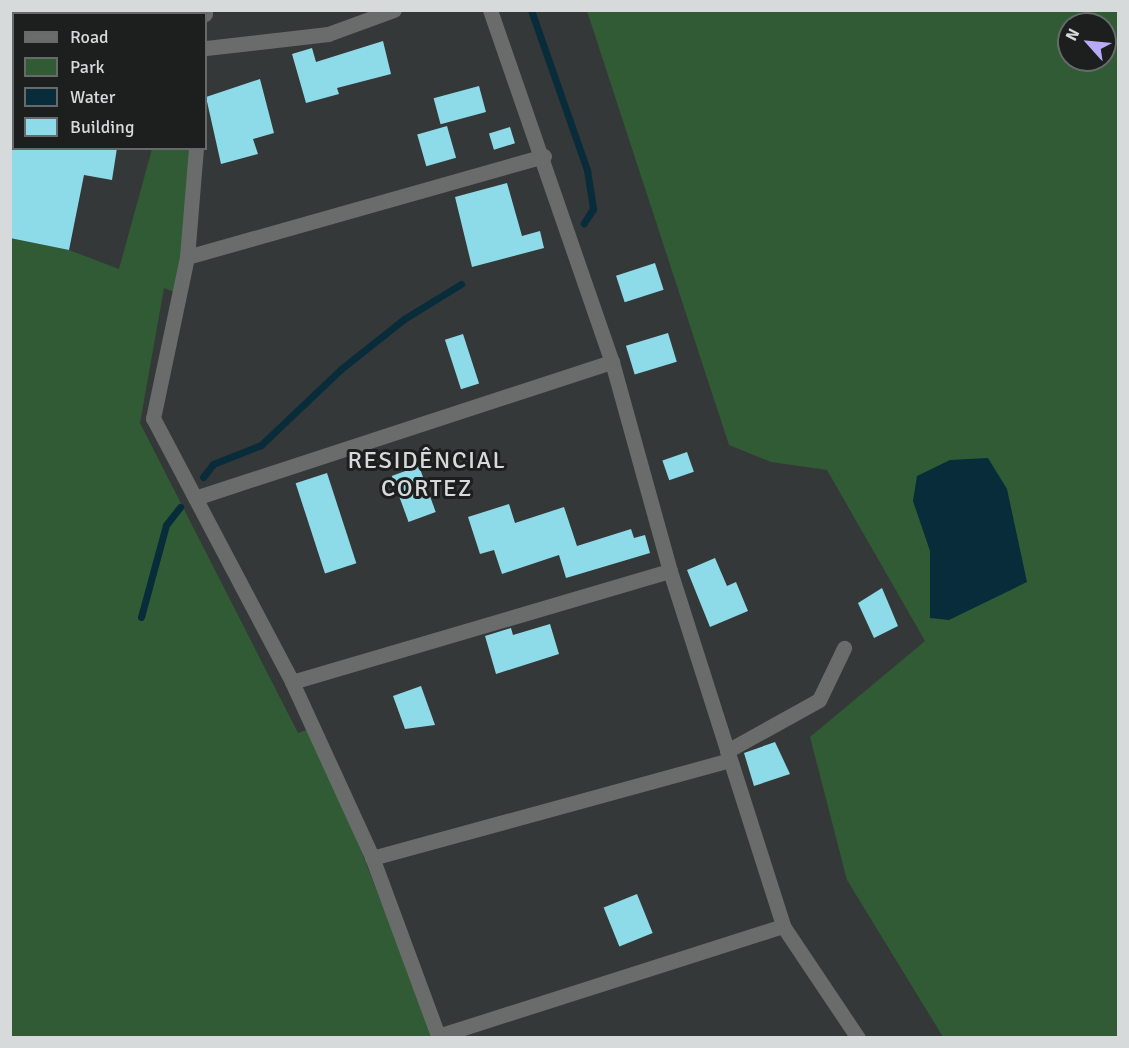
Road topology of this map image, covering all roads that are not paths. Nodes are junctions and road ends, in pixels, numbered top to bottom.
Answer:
1 (394, 10) edge
2 (490, 10) edge
3 (207, 48) edge
4 (196, 150) edge
5 (544, 156) junction
6 (187, 257) junction
7 (612, 362) junction
8 (195, 498) junction
9 (670, 571) junction
10 (844, 648) dead end
11 (292, 682) junction
12 (729, 755) junction
13 (372, 858) junction
14 (783, 926) junction
15 (438, 1037) edge
16 (858, 1038) edge

1 - 3 street
2 - 5 street
4 - 6 street
5 - 6 street
5 - 7 street
6 - 8 street
7 - 8 street
7 - 9 street
8 - 11 street
9 - 11 street
9 - 12 street
10 - 12 street
11 - 13 street
12 - 13 street
12 - 14 street
13 - 15 street
14 - 15 street
14 - 16 street

